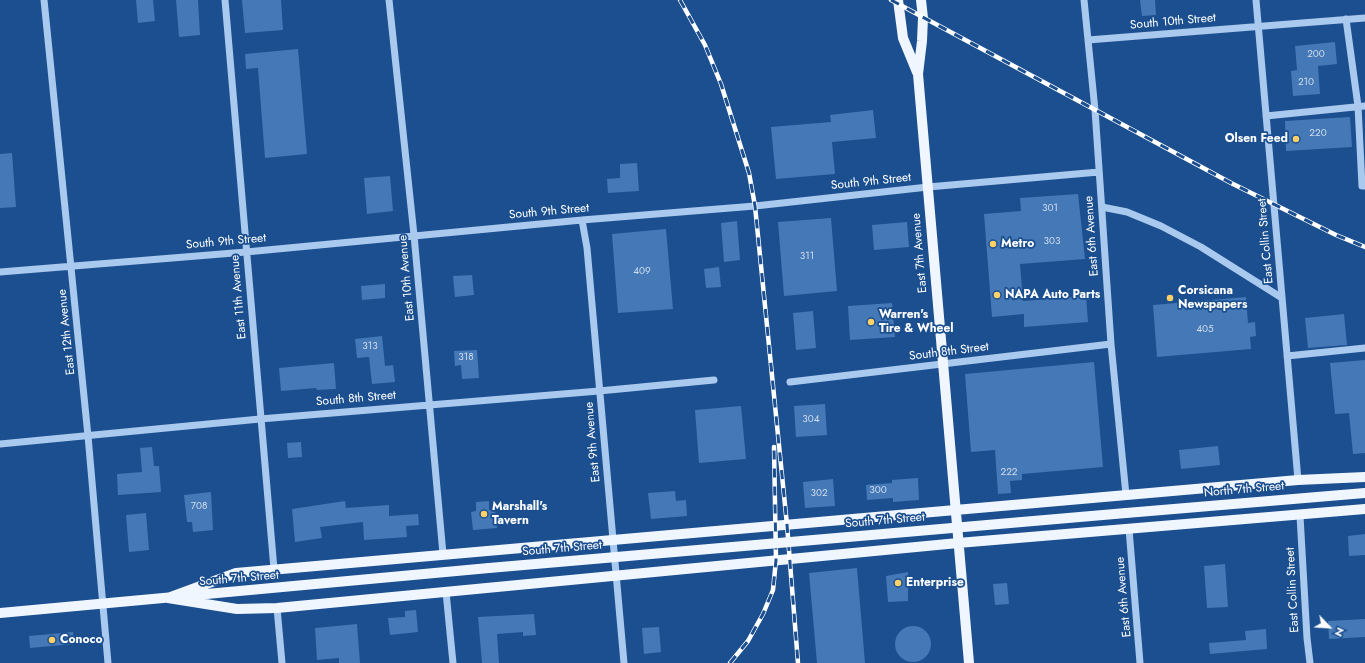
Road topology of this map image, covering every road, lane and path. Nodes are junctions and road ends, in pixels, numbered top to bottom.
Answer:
1 (44, 0) edge
2 (225, 0) edge
3 (388, 0) edge
4 (898, 0) edge
5 (921, 0) edge
6 (1084, 0) edge
7 (1256, 0) edge
8 (1365, 18) edge
9 (1346, 20) junction
10 (1258, 26) junction
11 (1088, 40) junction
12 (918, 74) junction
13 (1361, 106) edge
14 (1266, 116) junction
15 (1099, 172) junction
16 (1365, 186) edge
17 (928, 187) junction
18 (1102, 207) junction
19 (582, 220) junction
20 (414, 236) junction
21 (246, 252) junction
22 (72, 266) junction
23 (0, 272) edge
24 (1282, 298) junction
25 (1111, 344) junction
26 (1365, 348) edge
27 (1287, 356) junction
28 (942, 364) junction
29 (714, 380) dead end
30 (790, 382) dead end
31 (599, 391) junction
32 (430, 404) junction
33 (260, 419) junction
34 (88, 436) junction
35 (0, 444) edge
36 (1365, 477) edge
37 (1298, 480) junction
38 (1365, 493) edge
39 (1126, 495) junction
40 (1365, 509) edge
41 (955, 510) junction
42 (1126, 513) joint
43 (1300, 516) junction
44 (1129, 529) junction
45 (613, 540) junction
46 (958, 544) junction
47 (443, 554) junction
48 (274, 569) junction
49 (616, 576) junction
50 (446, 592) junction
51 (168, 598) junction
52 (103, 604) junction
53 (277, 608) junction
54 (0, 613) edge
55 (108, 663) edge
56 (282, 663) edge
57 (453, 663) edge
58 (624, 663) edge
59 (969, 663) edge
60 (1140, 663) edge
61 (1310, 663) edge

1 - 22 street, East 12th Avenue
2 - 21 street, East 11th Avenue
3 - 20 street, East 10th Avenue
4 - 12 main road, East 7th Avenue
5 - 12 main road, East 7th Avenue
6 - 11 street, East 6th Avenue
7 - 10 street, East Collin Street
8 - 9 street, South 10th Street
9 - 10 street, South 10th Street
9 - 13 street
10 - 11 street, South 10th Street
10 - 14 street, East Collin Street
11 - 15 street, East 6th Avenue
12 - 17 main road, East 7th Avenue
13 - 14 street
13 - 16 street
14 - 24 street, East Collin Street
15 - 17 street, South 9th Street
15 - 18 street, East 6th Avenue
17 - 19 street, South 9th Street
17 - 28 main road, East 7th Avenue
18 - 24 street
18 - 25 street, East 6th Avenue
19 - 20 street, South 9th Street
19 - 31 street, East 9th Avenue
20 - 21 street, South 9th Street
20 - 32 street, East 10th Avenue
21 - 22 street, South 9th Street
21 - 33 street, East 11th Avenue
22 - 23 street, South 9th Street
22 - 34 street, East 12th Avenue
24 - 27 street, East Collin Street
25 - 28 street, South 8th Street
25 - 39 street, East 6th Avenue
26 - 27 street
27 - 37 street, East Collin Street
28 - 30 street, South 8th Street
28 - 41 main road, East 7th Avenue
29 - 31 street, South 8th Street
31 - 32 street, South 8th Street
31 - 45 street, East 9th Avenue
32 - 33 street, South 8th Street
32 - 47 street, East 10th Avenue
33 - 34 street, South 8th Street
33 - 48 street, East 11th Avenue
34 - 35 street, South 8th Street
34 - 52 street, East 12th Avenue
36 - 37 main road
37 - 39 main road
38 - 42 main road, North 7th Street
39 - 41 main road
40 - 43 main road
41 - 45 main road
41 - 46 main road, East 7th Avenue
42 - 51 main road, South 7th Street, bridge
43 - 44 main road
43 - 61 street, East Collin Street
44 - 46 main road
44 - 60 street, East 6th Avenue
45 - 47 main road
45 - 49 street, East 9th Avenue
46 - 49 main road
46 - 59 main road, East 7th Avenue
47 - 48 main road
48 - 51 main road
49 - 50 main road
49 - 58 street, East 9th Avenue
50 - 53 main road
50 - 57 street
51 - 52 main road, South 7th Street
51 - 53 main road
52 - 54 main road, South 7th Street
52 - 55 street, East 12th Avenue
53 - 56 street

